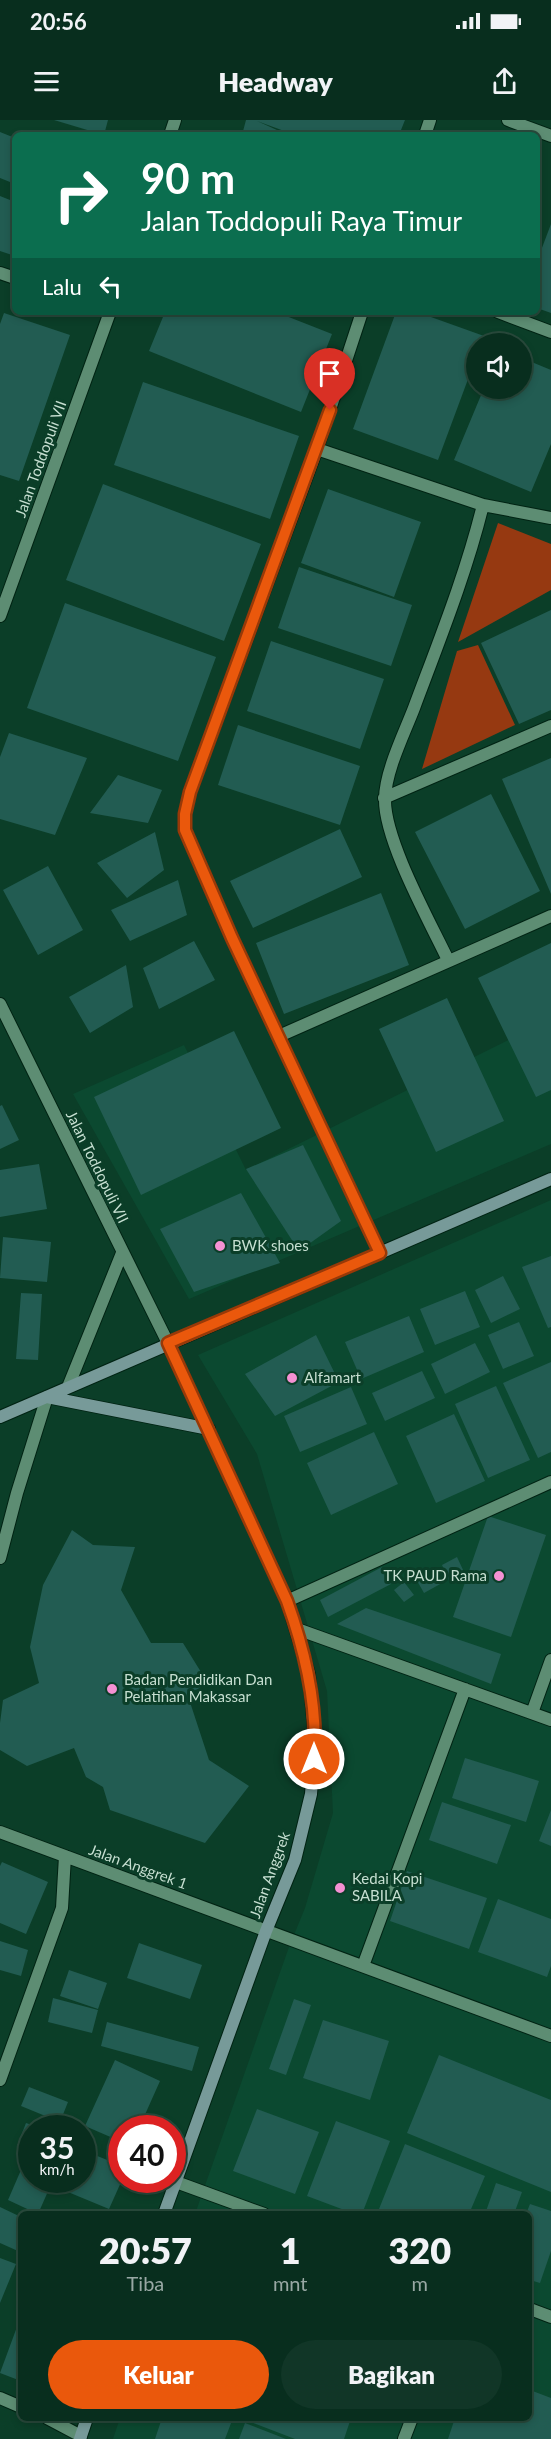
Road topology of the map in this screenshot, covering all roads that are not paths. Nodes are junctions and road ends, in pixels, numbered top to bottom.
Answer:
1 (508, 120) edge
2 (551, 136) edge
3 (108, 315) edge
4 (361, 315) edge
5 (506, 315) edge
6 (551, 332) edge
7 (317, 449) junction
8 (483, 505) junction
9 (551, 518) edge
10 (0, 616) edge
11 (551, 726) edge
12 (384, 798) junction
13 (551, 916) edge
14 (448, 960) junction
15 (0, 1004) edge
16 (279, 1036) junction
17 (551, 1179) edge
18 (122, 1252) junction
19 (380, 1253) junction
20 (168, 1343) junction
21 (69, 1387) junction
22 (46, 1397) junction
23 (0, 1417) edge
24 (209, 1429) junction
25 (551, 1482) edge
26 (0, 1558) edge
27 (287, 1601) junction
28 (297, 1629) junction
29 (551, 1660) edge
30 (465, 1689) junction
31 (532, 1713) junction
32 (551, 1720) edge
33 (0, 1832) edge
34 (65, 1856) junction
35 (266, 1931) junction
36 (363, 1966) junction
37 (551, 2037) edge
38 (0, 2080) edge
39 (186, 2154) edge
40 (186, 2186) edge
41 (172, 2193) edge
42 (165, 2211) edge
43 (256, 2211) edge
44 (532, 2310) edge
45 (551, 2317) edge
46 (0, 2398) edge
47 (18, 2406) edge
48 (52, 2421) edge
49 (86, 2421) edge
50 (411, 2421) edge
51 (80, 2437) edge
52 (404, 2439) edge

1 - 2 street
3 - 10 street, Jalan Toddopuli VII
4 - 7 street
5 - 6 street
7 - 8 street
7 - 16 street
8 - 9 street
8 - 12 street
11 - 12 street
12 - 14 street
13 - 14 street
14 - 16 street
15 - 18 street, Jalan Toddopuli VII
16 - 19 street
17 - 19 street
18 - 20 street, Jalan Toddopuli VII
18 - 21 street
19 - 20 street
20 - 21 street
20 - 24 street, Jalan Anggrek
21 - 22 street
22 - 23 street
22 - 24 street
22 - 26 street
24 - 27 street, Jalan Anggrek
25 - 27 street
27 - 28 street, Jalan Anggrek
28 - 30 street
28 - 35 street, Jalan Anggrek
29 - 31 street
30 - 31 street
30 - 36 street
31 - 32 street
33 - 34 street, Jalan Anggrek 1
34 - 35 street, Jalan Anggrek 1
34 - 38 street
35 - 36 street, Jalan Anggrek 1
35 - 39 street, Jalan Anggrek
36 - 37 street, Jalan Anggrek 1
40 - 43 street
41 - 42 street, Jalan Anggrek
44 - 45 street
46 - 47 street
48 - 51 street
49 - 51 street
50 - 52 street

